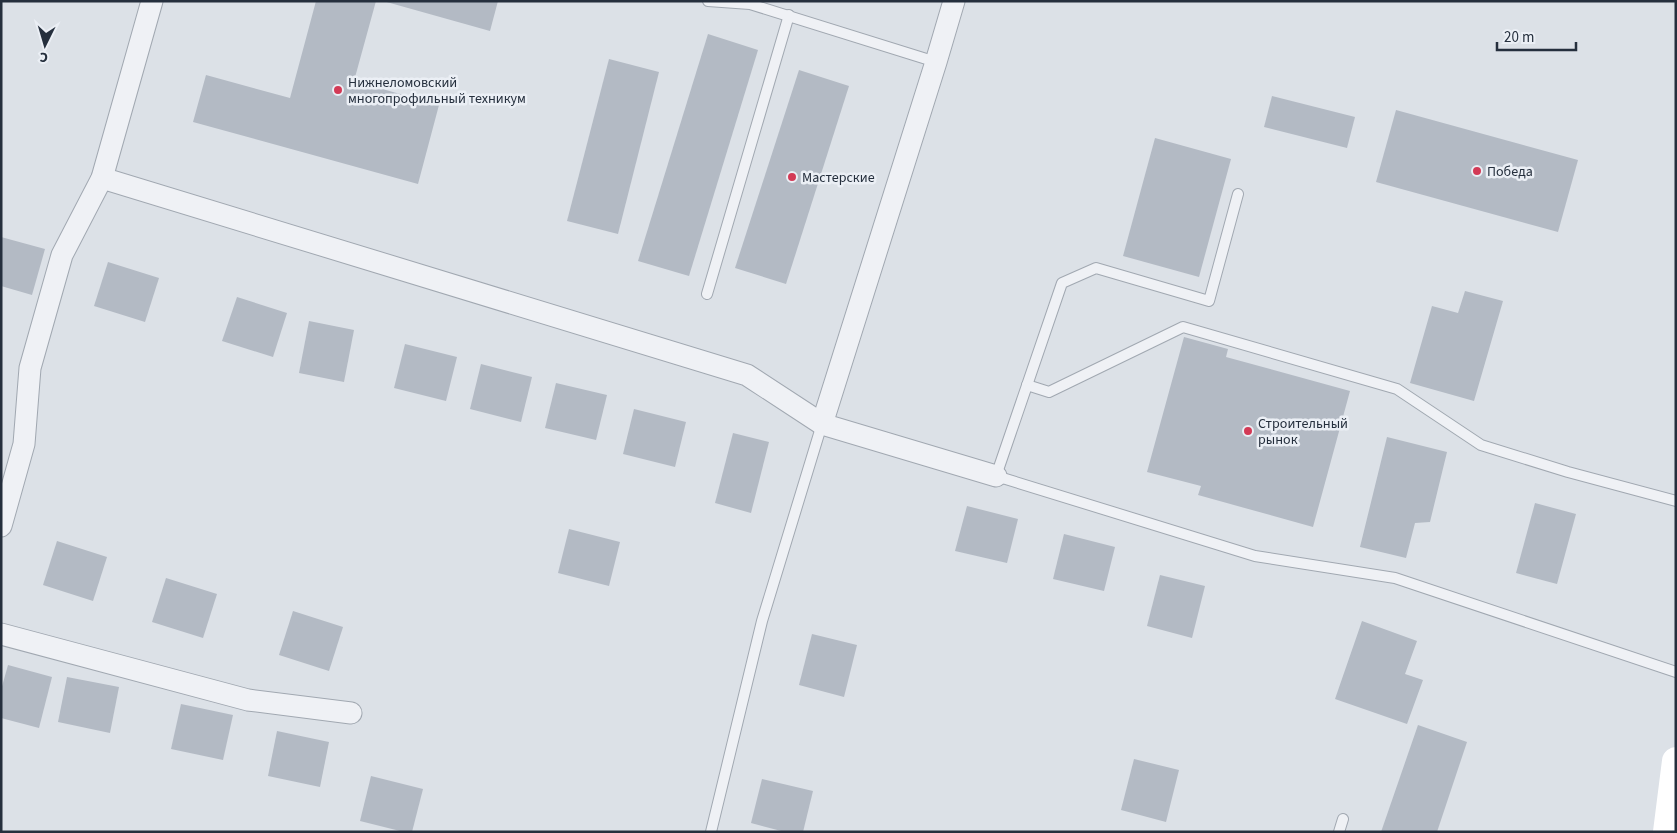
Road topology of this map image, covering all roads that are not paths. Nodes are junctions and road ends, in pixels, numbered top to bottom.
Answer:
1 (152, 1) edge
2 (708, 1) edge
3 (954, 1) edge
4 (789, 15) junction
5 (936, 62) junction
6 (102, 178) junction
7 (1238, 194) dead end
8 (707, 294) dead end
9 (1028, 385) junction
10 (822, 424) junction
11 (996, 476) junction
12 (1676, 501) edge
13 (1, 526) edge
14 (1, 634) edge
15 (1676, 672) edge
16 (351, 713) dead end
17 (1676, 761) edge
18 (1344, 819) dead end
19 (711, 832) edge
20 (1339, 832) edge
21 (1667, 832) edge

1 - 6 street
2 - 4 lane
3 - 5 street
4 - 5 lane
4 - 8 lane
5 - 10 street
6 - 10 street
6 - 13 street
7 - 9 lane
9 - 11 lane
9 - 12 lane
10 - 11 street
10 - 19 lane
11 - 15 lane
14 - 16 street
17 - 21 street
18 - 20 lane

